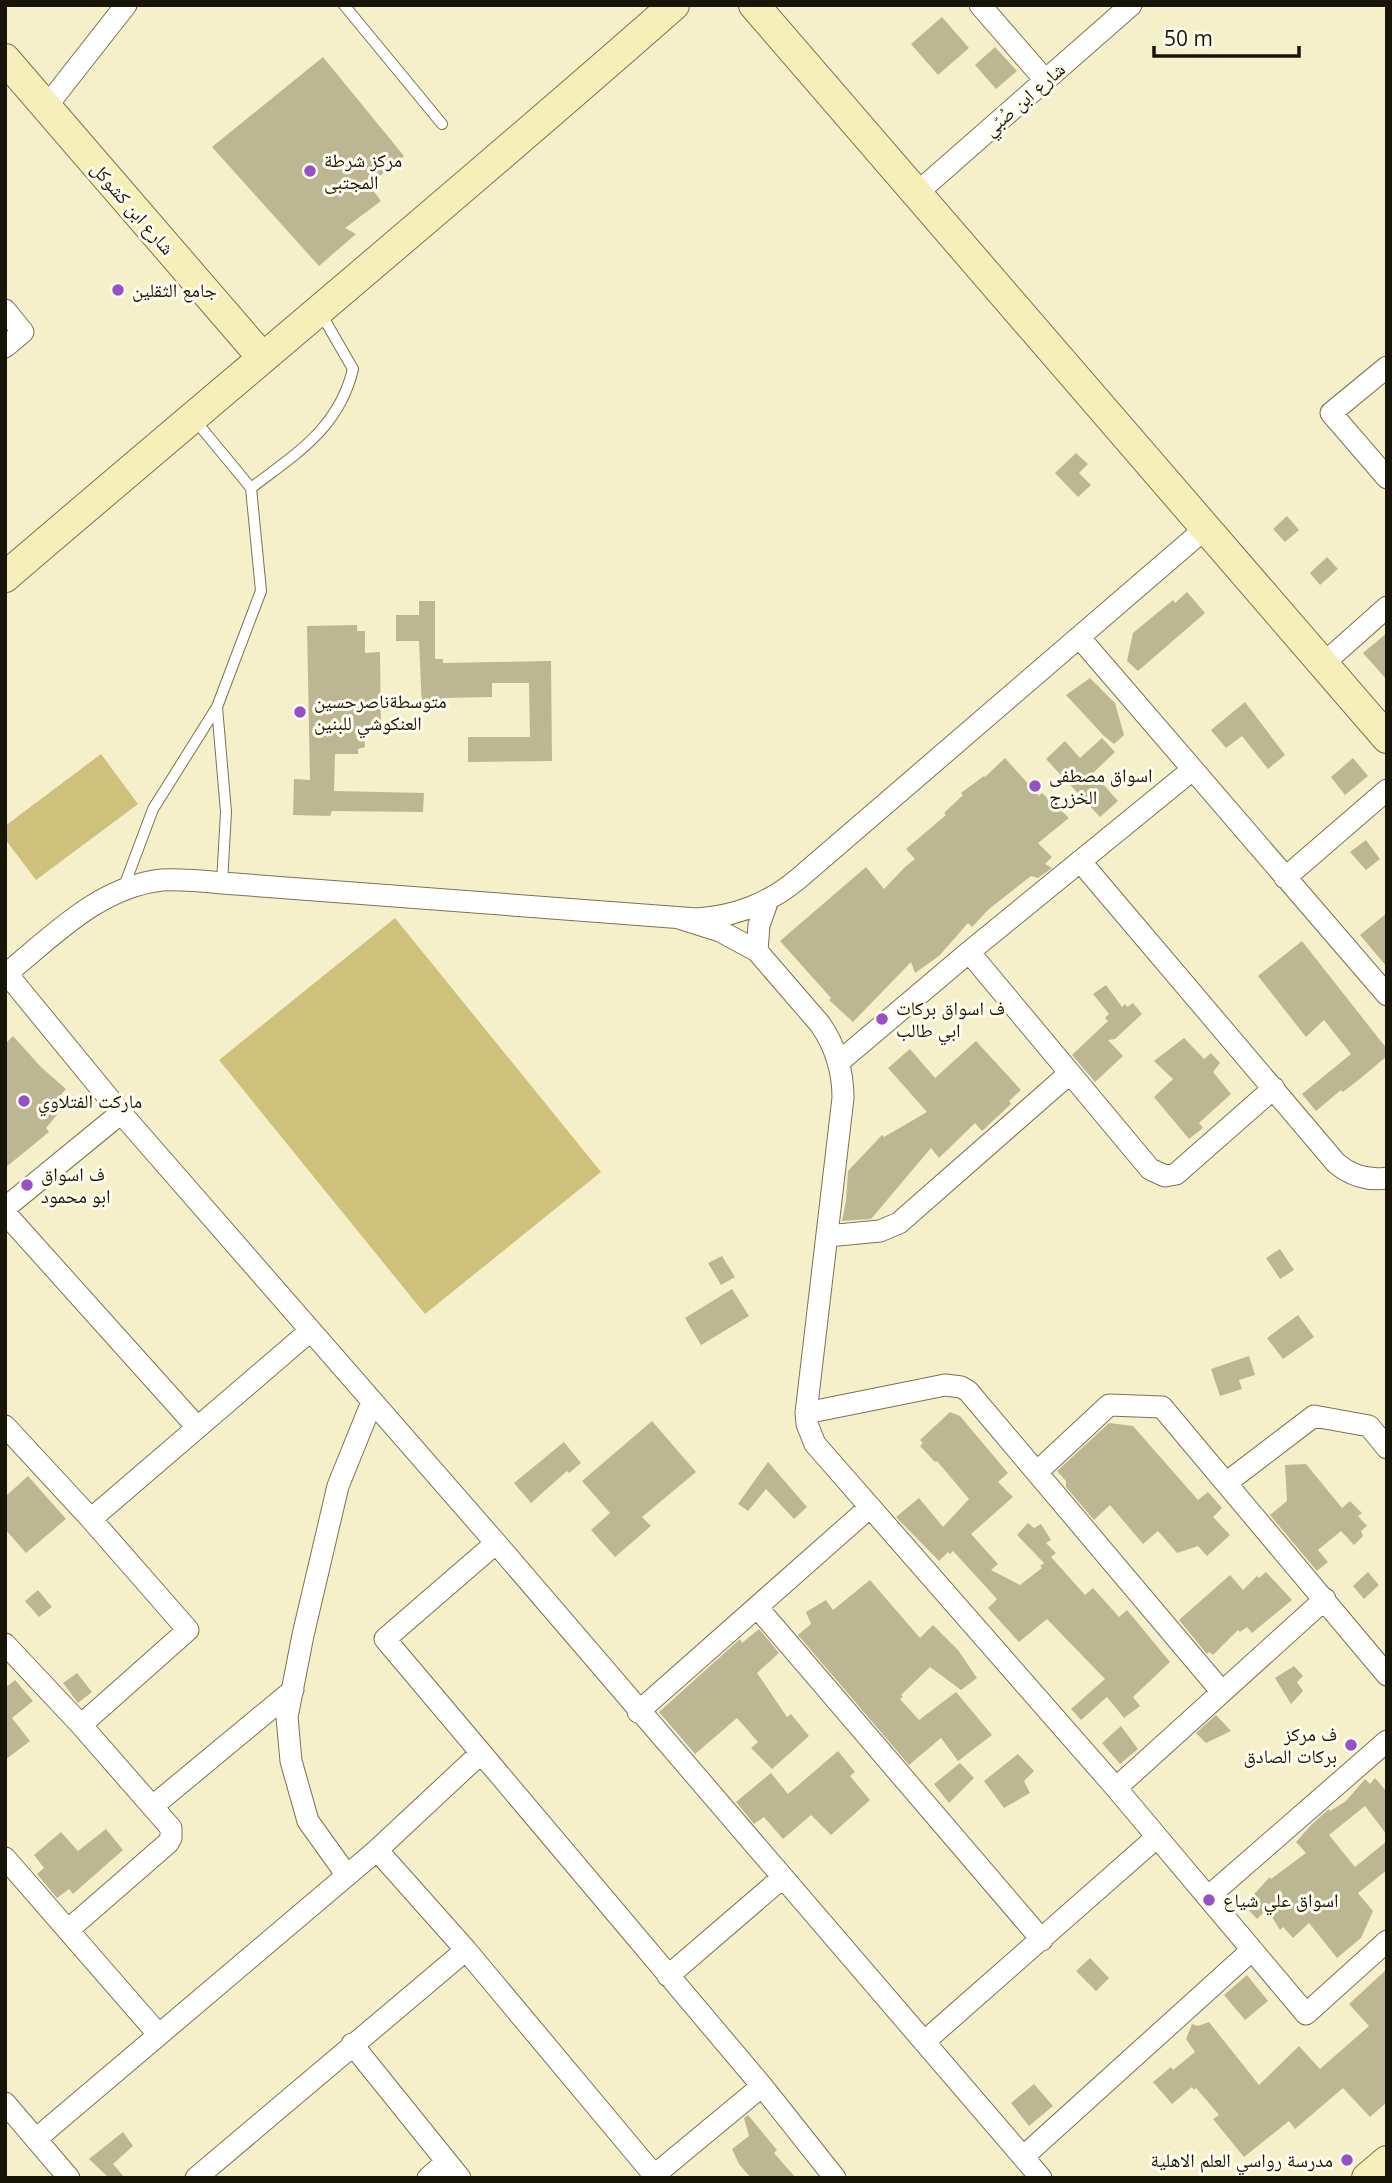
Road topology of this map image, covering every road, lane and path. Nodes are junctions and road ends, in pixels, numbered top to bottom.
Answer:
1 (126, 5) edge
2 (344, 5) edge
3 (674, 5) edge
4 (754, 5) edge
5 (980, 5) edge
6 (1131, 5) edge
7 (5, 59) edge
8 (1045, 80) junction
9 (46, 107) junction
10 (442, 124) dead end
11 (917, 193) junction
12 (5, 310) edge
13 (319, 310) junction
14 (5, 347) edge
15 (262, 357) junction
16 (1387, 367) edge
17 (192, 417) junction
18 (1387, 478) edge
19 (251, 488) junction
20 (1207, 527) junction
21 (6, 575) edge
22 (1387, 607) edge
23 (1079, 637) junction
24 (1323, 664) junction
25 (217, 707) junction
26 (1387, 738) edge
27 (1192, 770) junction
28 (1387, 790) edge
29 (1080, 861) junction
30 (1285, 878) junction
31 (222, 883) junction
32 (123, 889) junction
33 (768, 901) junction
34 (679, 918) junction
35 (757, 951) junction
36 (969, 952) junction
37 (6, 974) edge
38 (1387, 995) edge
39 (839, 1062) junction
40 (1070, 1073) junction
41 (1274, 1088) junction
42 (121, 1113) junction
43 (1387, 1178) edge
44 (5, 1211) edge
45 (827, 1236) junction
46 (310, 1331) junction
47 (372, 1402) junction
48 (806, 1413) junction
49 (5, 1426) edge
50 (197, 1427) junction
51 (1387, 1448) edge
52 (1037, 1472) junction
53 (1226, 1483) junction
54 (870, 1507) junction
55 (91, 1519) junction
56 (496, 1543) junction
57 (1325, 1599) junction
58 (757, 1607) junction
59 (5, 1644) edge
60 (1387, 1675) edge
61 (293, 1690) junction
62 (1222, 1692) junction
63 (638, 1712) junction
64 (81, 1725) junction
65 (1387, 1741) edge
66 (481, 1753) junction
67 (1116, 1788) junction
68 (153, 1806) junction
69 (1157, 1837) junction
70 (377, 1850) junction
71 (5, 1858) edge
72 (346, 1874) junction
73 (782, 1878) junction
74 (1208, 1897) junction
75 (68, 1930) junction
76 (1042, 1940) junction
77 (1387, 1941) edge
78 (466, 1950) junction
79 (1252, 1950) junction
80 (668, 1976) junction
81 (159, 2035) junction
82 (924, 2042) junction
83 (352, 2044) junction
84 (762, 2086) junction
85 (5, 2103) edge
86 (36, 2139) junction
87 (1023, 2157) junction
88 (1387, 2161) edge
89 (453, 2170) edge
90 (652, 2176) edge
91 (69, 2178) edge
92 (196, 2178) edge
93 (428, 2178) edge
94 (835, 2178) edge
95 (1041, 2178) edge
96 (1367, 2178) edge

1 - 9 street
2 - 10 lane
3 - 13 street
4 - 11 street
5 - 8 street
6 - 8 street, شارع ابن صُبّي
7 - 9 street, شارع ابن كشوكل
8 - 11 street, شارع ابن صُبّي
9 - 15 street, شارع ابن كشوكل
11 - 20 street
12 - 14 street
13 - 15 street
13 - 19 lane
15 - 17 street
16 - 18 street
17 - 19 lane
17 - 21 street
19 - 25 lane
20 - 23 street
20 - 24 street
22 - 24 street
23 - 27 street
23 - 33 street
24 - 26 street
25 - 31 lane
25 - 32 lane
27 - 29 street
27 - 30 street
28 - 30 street
29 - 36 street
29 - 41 street
30 - 38 street
31 - 32 street
31 - 34 street
32 - 37 street
33 - 34 street
33 - 35 street
34 - 35 street
35 - 39 street
36 - 39 street
36 - 40 street
37 - 42 street
39 - 45 street
40 - 41 street
40 - 45 street
41 - 43 street
42 - 44 street
42 - 46 street
44 - 50 street
45 - 48 street
46 - 47 street
46 - 50 street
47 - 56 street
47 - 61 street
48 - 52 street
48 - 54 street
49 - 55 street
50 - 55 street
51 - 53 street
52 - 53 street
52 - 62 street
53 - 57 street
54 - 58 street
54 - 67 street
55 - 64 street
56 - 63 street
56 - 66 street
57 - 60 street
57 - 62 street
58 - 63 street
58 - 76 street
59 - 64 street
61 - 68 street
61 - 72 street
62 - 67 street
63 - 73 street
64 - 68 street
65 - 74 street
66 - 70 street
66 - 80 street
67 - 69 street
68 - 75 street
69 - 74 street
69 - 76 street
70 - 72 street
70 - 78 street
71 - 75 street
72 - 81 street
73 - 80 street
73 - 82 street
74 - 79 street
75 - 81 street
76 - 82 street
77 - 79 street
78 - 83 street
78 - 90 street
79 - 87 street
80 - 84 street
81 - 86 street
82 - 87 street
83 - 89 street
83 - 92 street
84 - 90 street
84 - 94 street
85 - 86 street
86 - 91 street
87 - 95 street
88 - 96 street
89 - 93 street

